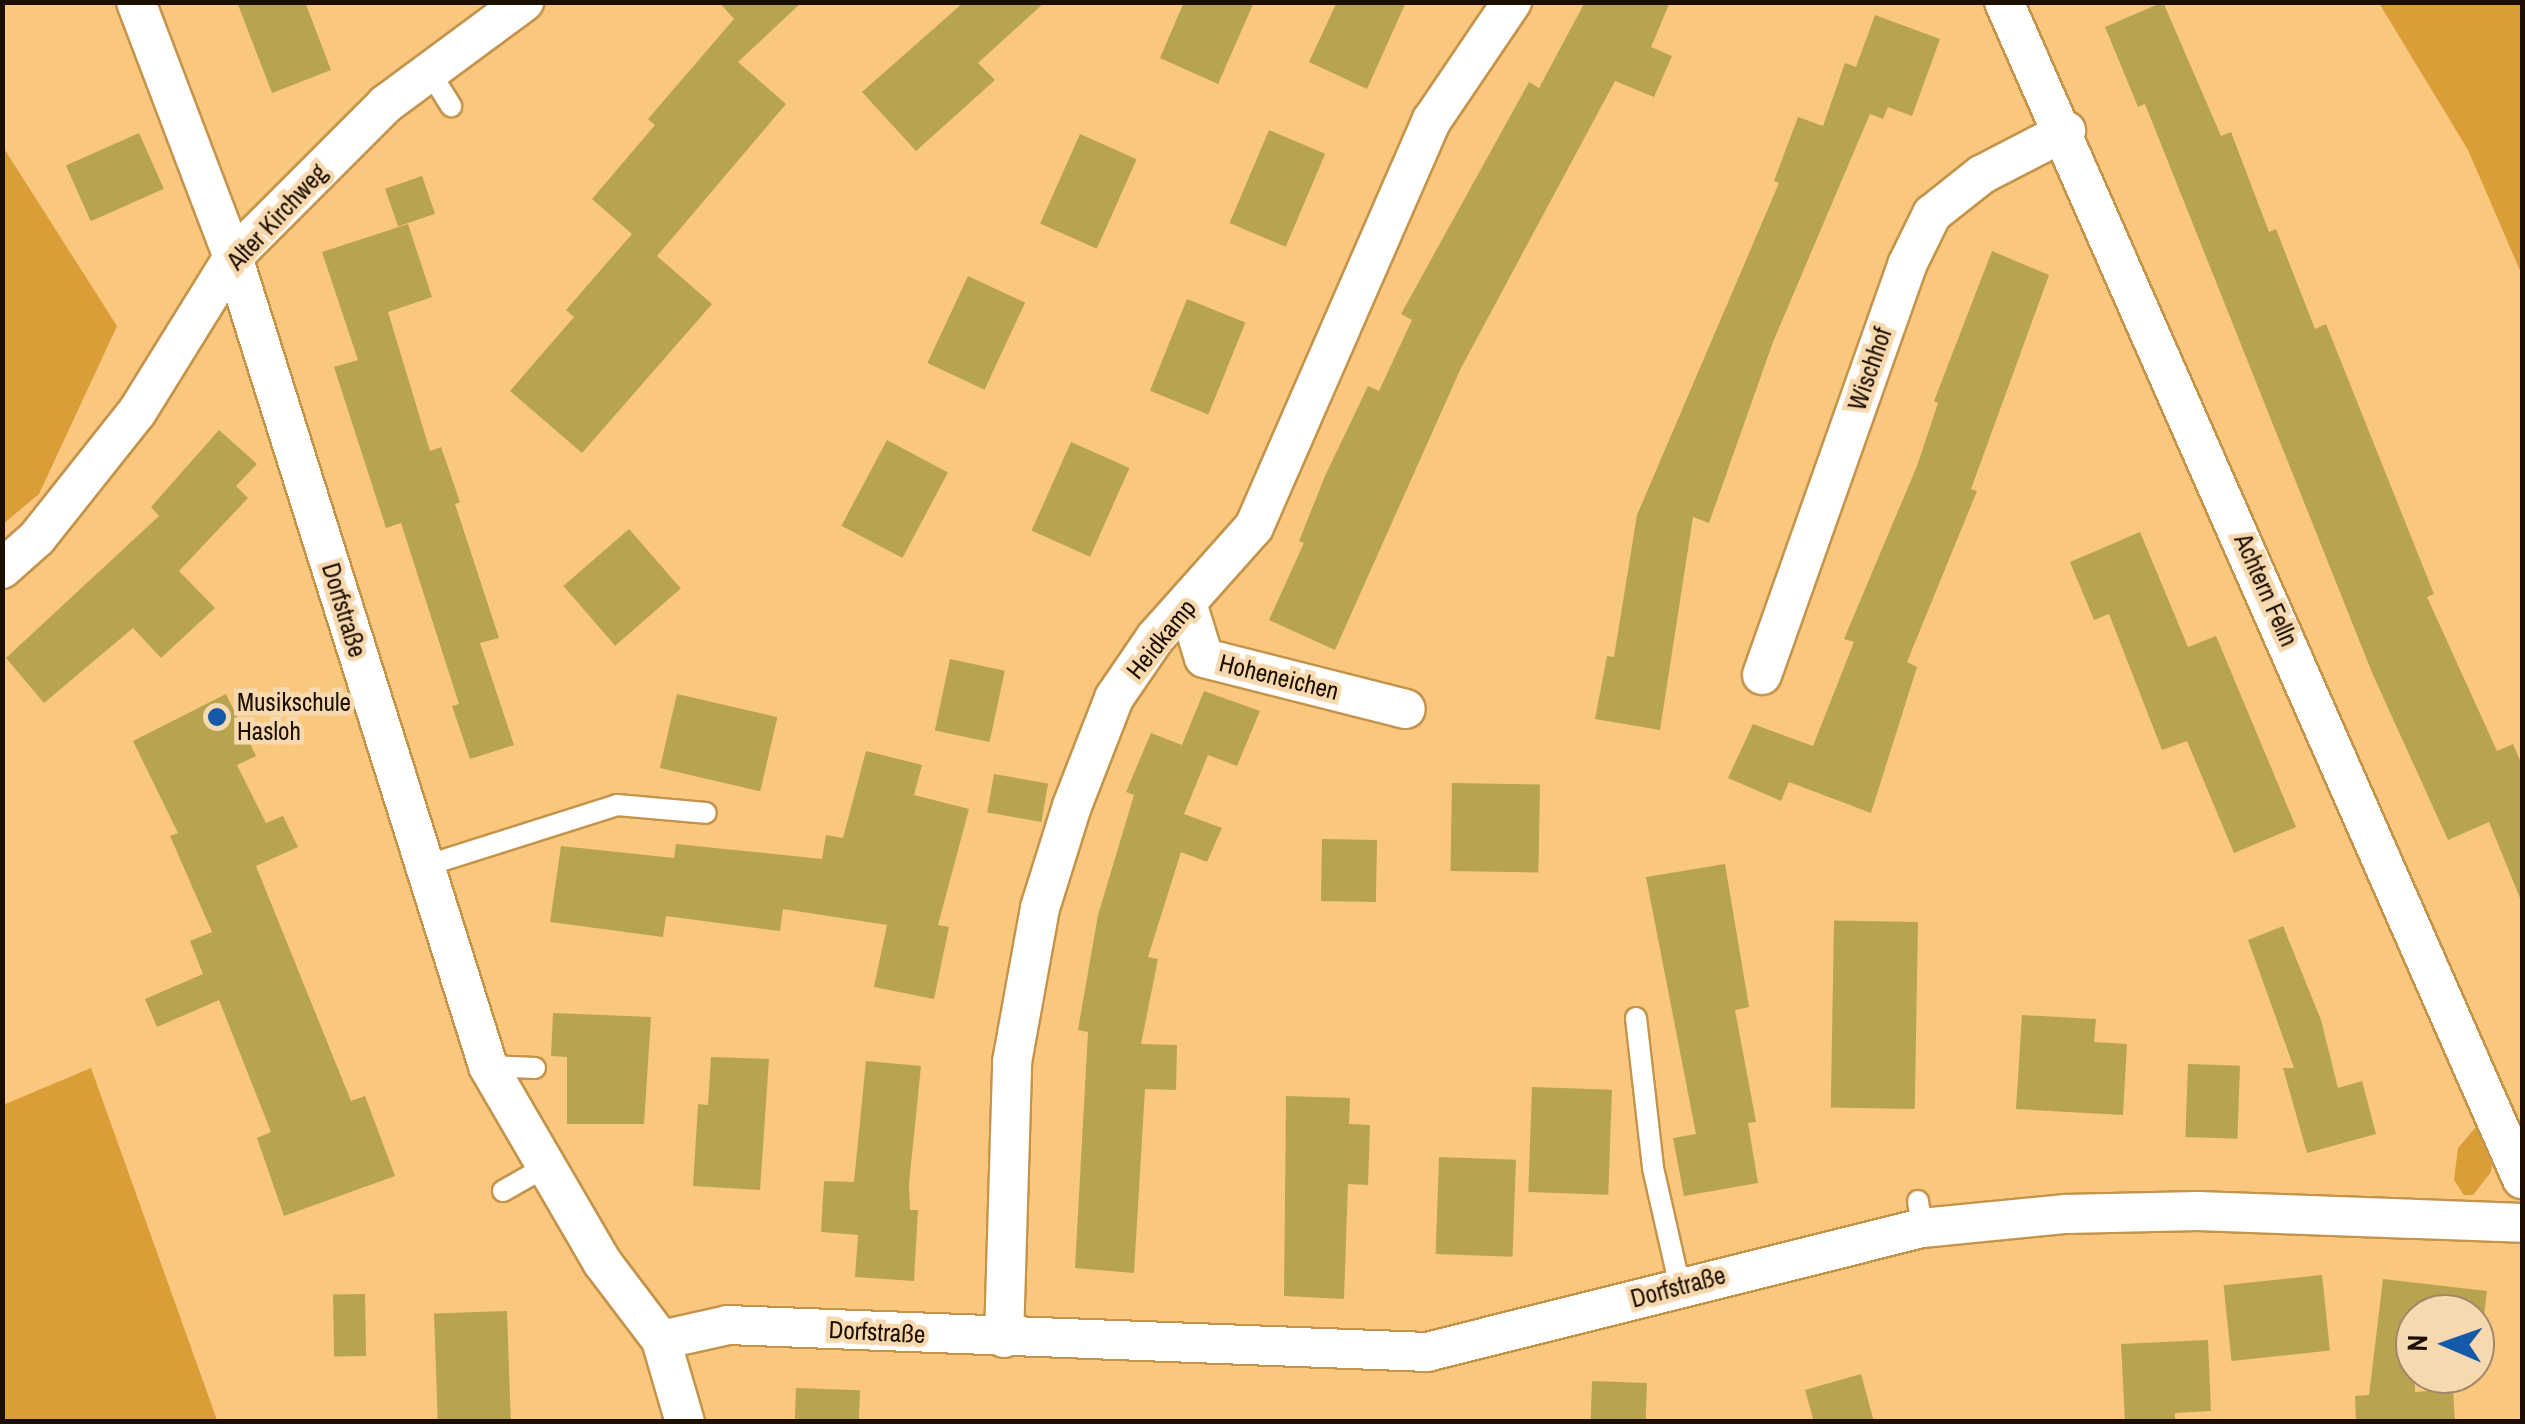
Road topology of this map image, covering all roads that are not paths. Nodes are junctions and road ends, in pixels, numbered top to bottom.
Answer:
1 (136, 2) edge
2 (524, 2) edge
3 (1512, 2) edge
4 (2004, 2) edge
5 (428, 69) junction
6 (451, 106) dead end
7 (2066, 131) junction
8 (233, 256) junction
9 (2, 568) edge
10 (1188, 606) junction
11 (1762, 675) dead end
12 (1406, 709) dead end
13 (706, 813) dead end
14 (425, 866) junction
15 (1636, 1018) dead end
16 (488, 1066) junction
17 (535, 1068) dead end
18 (547, 1166) junction
19 (2522, 1179) edge
20 (502, 1192) dead end
21 (2522, 1223) edge
22 (1680, 1286) junction
23 (1004, 1338) junction
24 (661, 1340) junction
25 (685, 1422) edge

1 - 8 street, Dorfstraße
2 - 5 street, Alter Kirchweg
3 - 10 street, Heidkamp
4 - 7 street, Achtern Felln
5 - 6 lane
5 - 8 street, Alter Kirchweg
7 - 11 street, Wischhof
7 - 19 street, Achtern Felln
8 - 9 street, Alter Kirchweg
8 - 14 street, Dorfstraße
10 - 12 street, Hoheneichen
10 - 23 street, Heidkamp
13 - 14 lane
14 - 16 street, Dorfstraße
15 - 22 lane
16 - 17 lane
16 - 18 street, Dorfstraße
18 - 20 lane
18 - 24 street, Dorfstraße
21 - 22 street, Dorfstraße
22 - 23 street, Dorfstraße
23 - 24 street, Dorfstraße
24 - 25 street

